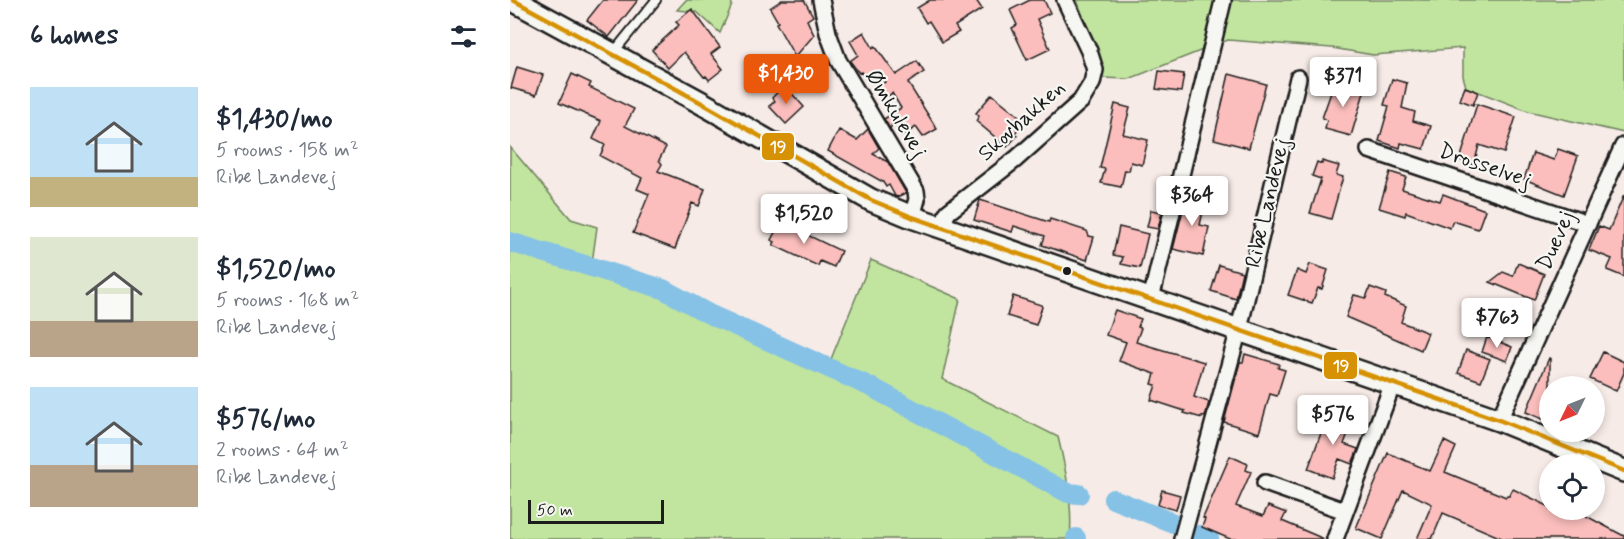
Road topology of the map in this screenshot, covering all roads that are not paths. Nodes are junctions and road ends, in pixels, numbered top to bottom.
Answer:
1 (513, 0) edge
2 (656, 0) edge
3 (821, 0) edge
4 (1065, 0) edge
5 (1223, 1) edge
6 (612, 54) junction
7 (1298, 78) dead end
8 (1623, 146) edge
9 (1369, 150) dead end
10 (912, 217) junction
11 (1588, 224) junction
12 (941, 227) junction
13 (1151, 299) junction
14 (1239, 329) junction
15 (1393, 383) junction
16 (1499, 420) junction
17 (1624, 471) edge
18 (1265, 483) dead end
19 (1346, 511) junction
20 (1182, 539) edge
21 (1335, 539) edge

1 - 6 main road
2 - 6 lane
3 - 10 street, Ømkulevej
4 - 12 street, Skovbakken
5 - 13 street
6 - 10 main road
7 - 14 street, Ribe Landevej
8 - 11 street, Duevej
9 - 11 street, Drosselvej
10 - 12 main road
11 - 16 street, Duevej
12 - 13 main road
13 - 14 main road
14 - 15 main road
14 - 20 street, Ribe Landevej
15 - 16 main road
15 - 19 street
16 - 17 main road
18 - 19 street
19 - 21 street

